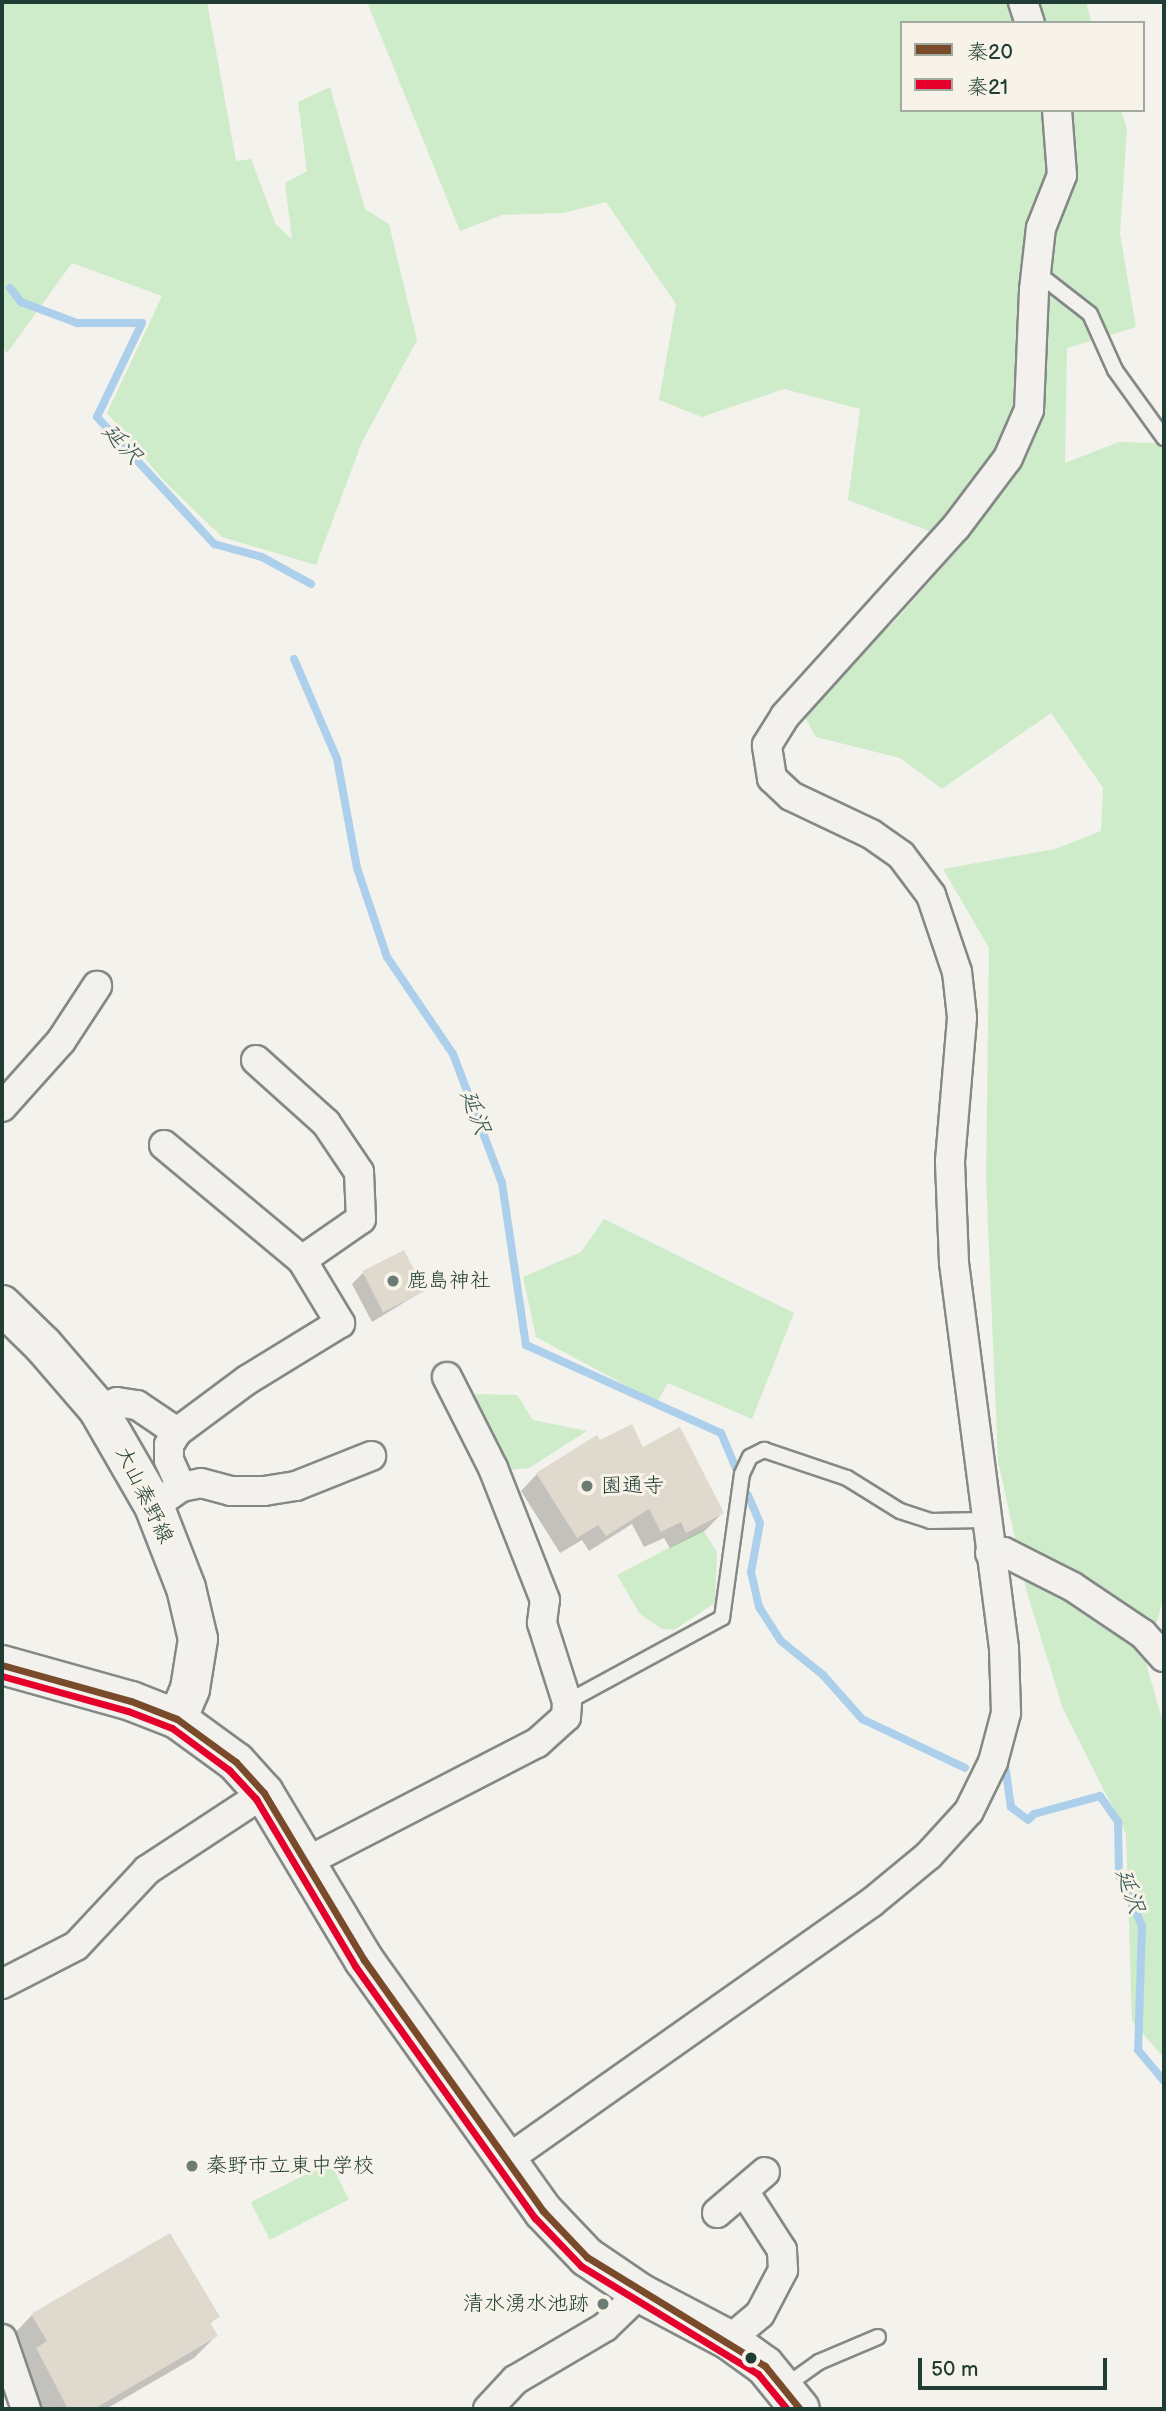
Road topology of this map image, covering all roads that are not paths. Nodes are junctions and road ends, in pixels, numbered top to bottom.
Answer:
1 (1023, 2) edge
2 (1029, 21) edge
3 (1057, 112) edge
4 (1036, 272) junction
5 (1164, 438) edge
6 (97, 986) dead end
7 (256, 1060) dead end
8 (2, 1107) edge
9 (164, 1145) dead end
10 (302, 1260) junction
11 (5, 1315) edge
12 (447, 1377) dead end
13 (98, 1409) junction
14 (177, 1432) junction
15 (371, 1456) dead end
16 (168, 1497) junction
17 (985, 1520) junction
18 (990, 1553) junction
19 (1164, 1657) edge
20 (2, 1665) edge
21 (567, 1702) junction
22 (177, 1719) junction
23 (264, 1793) junction
24 (306, 1862) junction
25 (2, 1984) edge
26 (505, 2161) junction
27 (765, 2172) dead end
28 (744, 2191) junction
29 (717, 2213) dead end
30 (640, 2293) junction
31 (878, 2337) dead end
32 (2, 2339) edge
33 (729, 2340) junction
34 (792, 2398) edge
35 (26, 2409) edge
36 (488, 2409) edge

1 - 2 street
3 - 4 street
4 - 5 lane
4 - 17 street
6 - 8 street
7 - 10 street
9 - 10 street
10 - 14 street
11 - 13 main road, 大山秦野線
12 - 21 street
13 - 14 street
13 - 16 main road, 大山秦野線
14 - 16 street
15 - 16 street
16 - 22 main road, 大山秦野線
17 - 18 street
17 - 21 lane
18 - 19 street
18 - 26 street
20 - 22 main road
21 - 24 street
22 - 23 main road
23 - 24 main road
23 - 25 street
24 - 26 main road
26 - 30 main road
27 - 28 street
28 - 29 street
28 - 33 street
30 - 33 main road
30 - 36 street
31 - 34 lane
32 - 35 street
33 - 34 main road

